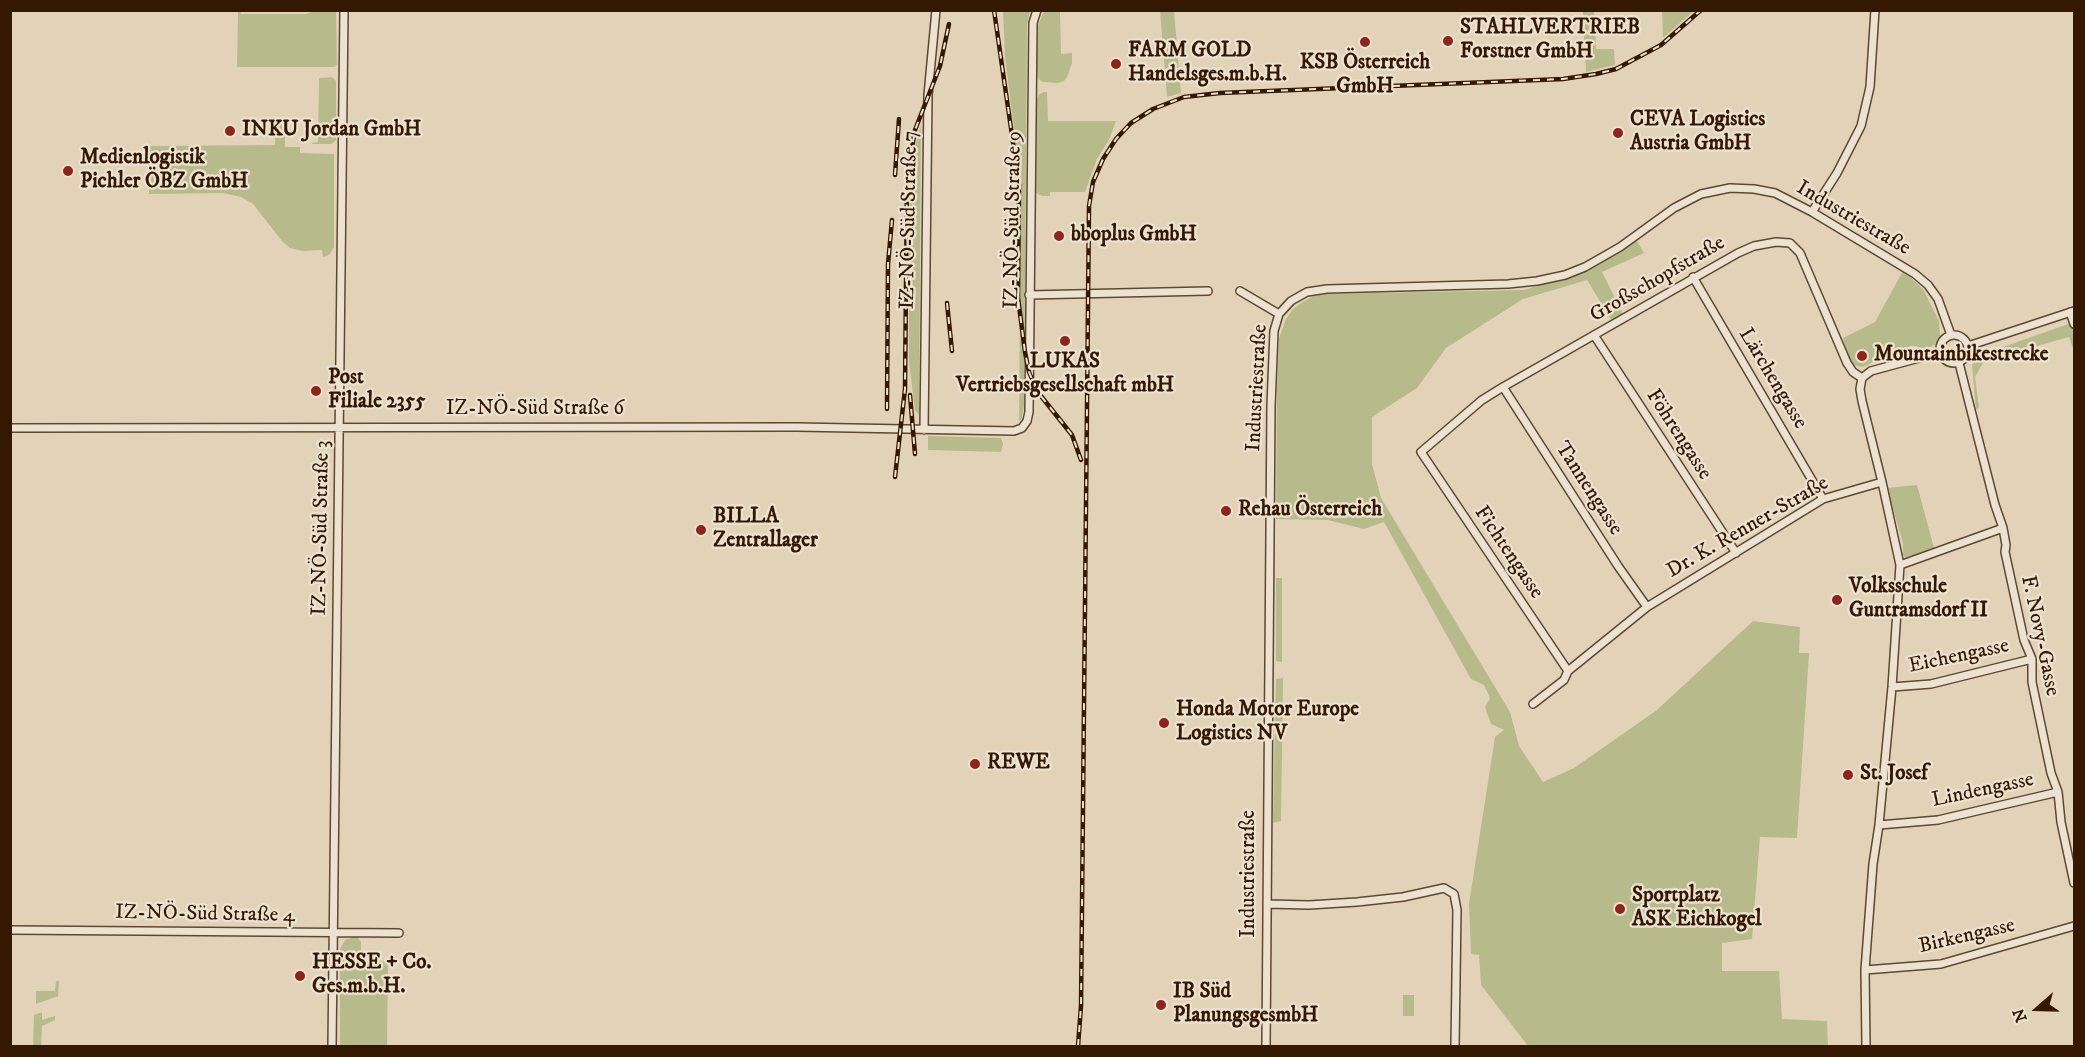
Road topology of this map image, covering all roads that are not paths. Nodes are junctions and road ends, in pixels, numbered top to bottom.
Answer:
1 (344, 10) edge
2 (936, 10) edge
3 (1036, 10) edge
4 (1875, 10) edge
5 (1812, 212) junction
6 (1693, 277) junction
7 (1208, 291) dead end
8 (1240, 291) dead end
9 (1029, 295) junction
10 (2072, 311) edge
11 (1279, 314) junction
12 (2074, 324) edge
13 (1594, 335) junction
14 (1951, 335) junction
15 (1968, 346) junction
16 (1941, 352) junction
17 (1959, 363) junction
18 (1862, 378) junction
19 (1503, 387) junction
20 (340, 426) junction
21 (10, 428) edge
22 (1022, 428) joint
23 (924, 430) junction
24 (1421, 452) joint
25 (1882, 482) junction
26 (1823, 499) junction
27 (2003, 528) junction
28 (1736, 553) junction
29 (1900, 565) junction
30 (1647, 607) junction
31 (2032, 659) junction
32 (1568, 672) junction
33 (1892, 687) junction
34 (1533, 704) dead end
35 (2058, 792) junction
36 (1879, 825) junction
37 (2074, 883) edge
38 (1267, 904) junction
39 (2074, 926) edge
40 (10, 930) edge
41 (333, 932) junction
42 (399, 933) dead end
43 (1865, 970) junction
44 (332, 1047) edge
45 (1266, 1047) edge
46 (1455, 1047) edge
47 (1866, 1047) edge

1 - 20 street, IZ-NÖ-Süd Straße 3
2 - 23 street, IZ-NÖ-Süd Straße 7
3 - 9 street, IZ-NÖ-Süd Straße 9
4 - 5 street
5 - 11 street, Industriestraße
5 - 14 street, Industriestraße
6 - 13 street, Großschopfstraße
6 - 18 street, Großschopfstraße
6 - 26 street, Lärchengasse
7 - 9 street
8 - 11 street
9 - 22 street, IZ-NÖ-Süd Straße 9
10 - 12 street
10 - 15 street
11 - 38 street, Industriestraße
13 - 19 street, Großschopfstraße
13 - 28 street, Föhrengasse
14 - 15 street
14 - 16 street
15 - 17 street
16 - 17 street
16 - 18 street
17 - 27 street, F. Novy-Gasse
18 - 25 street
19 - 24 street, Großschopfstraße
19 - 30 street, Tannengasse
20 - 21 street, IZ-NÖ-Süd Straße 6
20 - 23 street, IZ-NÖ-Süd Straße 6
20 - 41 street, IZ-NÖ-Süd Straße 3
22 - 23 street, IZ-NÖ-Süd Straße 6
24 - 32 street, Fichtengasse
25 - 26 street, Dr. K. Renner-Straße
25 - 29 street
26 - 28 street, Dr. K. Renner-Straße
27 - 29 street
27 - 31 street, F. Novy-Gasse
28 - 30 street, Dr. K. Renner-Straße
29 - 33 street
30 - 32 street, Dr. K. Renner-Straße
31 - 33 street, Eichengasse
31 - 35 street, F. Novy-Gasse
32 - 34 street, Dr. K. Renner-Straße
33 - 36 street
35 - 36 street, Lindengasse
35 - 37 street, F. Novy-Gasse
36 - 43 street
38 - 45 street, Industriestraße
38 - 46 street
39 - 43 street, Birkengasse
40 - 41 street, IZ-NÖ-Süd Straße 4
41 - 42 street, IZ-NÖ-Süd Straße 4
41 - 44 street, IZ-NÖ-Süd Straße 3
43 - 47 street

